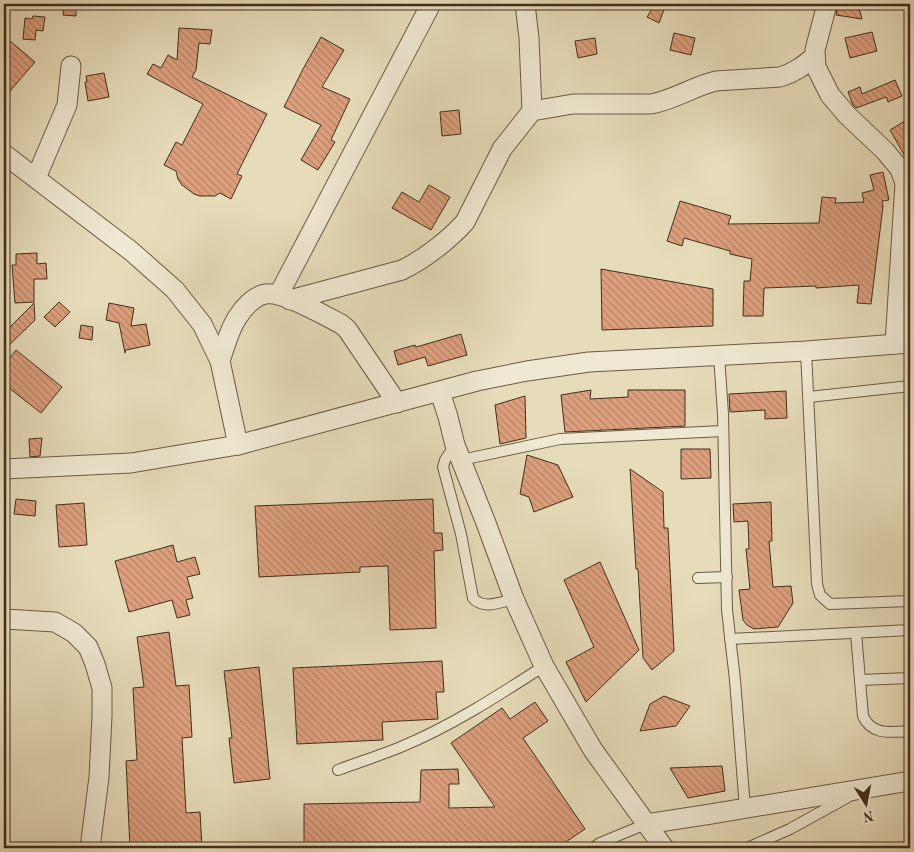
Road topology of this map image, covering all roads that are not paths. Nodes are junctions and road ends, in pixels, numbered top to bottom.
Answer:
1 (431, 4) edge
2 (525, 4) edge
3 (827, 4) edge
4 (814, 57) junction
5 (71, 66) dead end
6 (532, 111) junction
7 (4, 154) edge
8 (36, 178) junction
9 (285, 297) junction
10 (903, 344) edge
11 (806, 351) junction
12 (719, 356) junction
13 (220, 361) junction
14 (910, 386) edge
15 (440, 392) junction
16 (809, 397) junction
17 (397, 403) junction
18 (723, 431) junction
19 (238, 445) junction
20 (458, 453) junction
21 (4, 469) edge
22 (727, 577) junction
23 (698, 578) dead end
24 (514, 598) junction
25 (910, 601) edge
26 (4, 618) edge
27 (910, 630) edge
28 (856, 633) junction
29 (730, 639) junction
30 (544, 666) junction
31 (910, 678) edge
32 (860, 680) junction
33 (910, 731) edge
34 (338, 770) dead end
35 (910, 781) edge
36 (862, 789) junction
37 (744, 809) junction
38 (646, 824) junction
39 (599, 847) edge
40 (90, 848) edge
41 (664, 848) edge
42 (746, 848) edge

1 - 9 street
2 - 6 street
3 - 4 street
4 - 6 street
4 - 10 street
5 - 8 street
6 - 9 street
7 - 8 street
8 - 13 street
9 - 13 street
9 - 17 street
10 - 11 street
11 - 12 street
11 - 16 lane
12 - 15 street
12 - 18 lane
13 - 19 street
14 - 16 lane
15 - 17 street
15 - 20 street
16 - 25 lane
17 - 19 street
18 - 20 lane
18 - 22 lane
19 - 21 street
20 - 24 street
20 - 24 lane
22 - 23 lane
22 - 29 lane
24 - 30 street
26 - 40 street
27 - 28 lane
28 - 29 lane
28 - 32 lane
29 - 37 lane
30 - 34 lane
30 - 38 street
31 - 32 lane
32 - 33 lane
35 - 36 street
36 - 37 street
36 - 42 lane
37 - 38 street
38 - 39 lane
38 - 41 street

